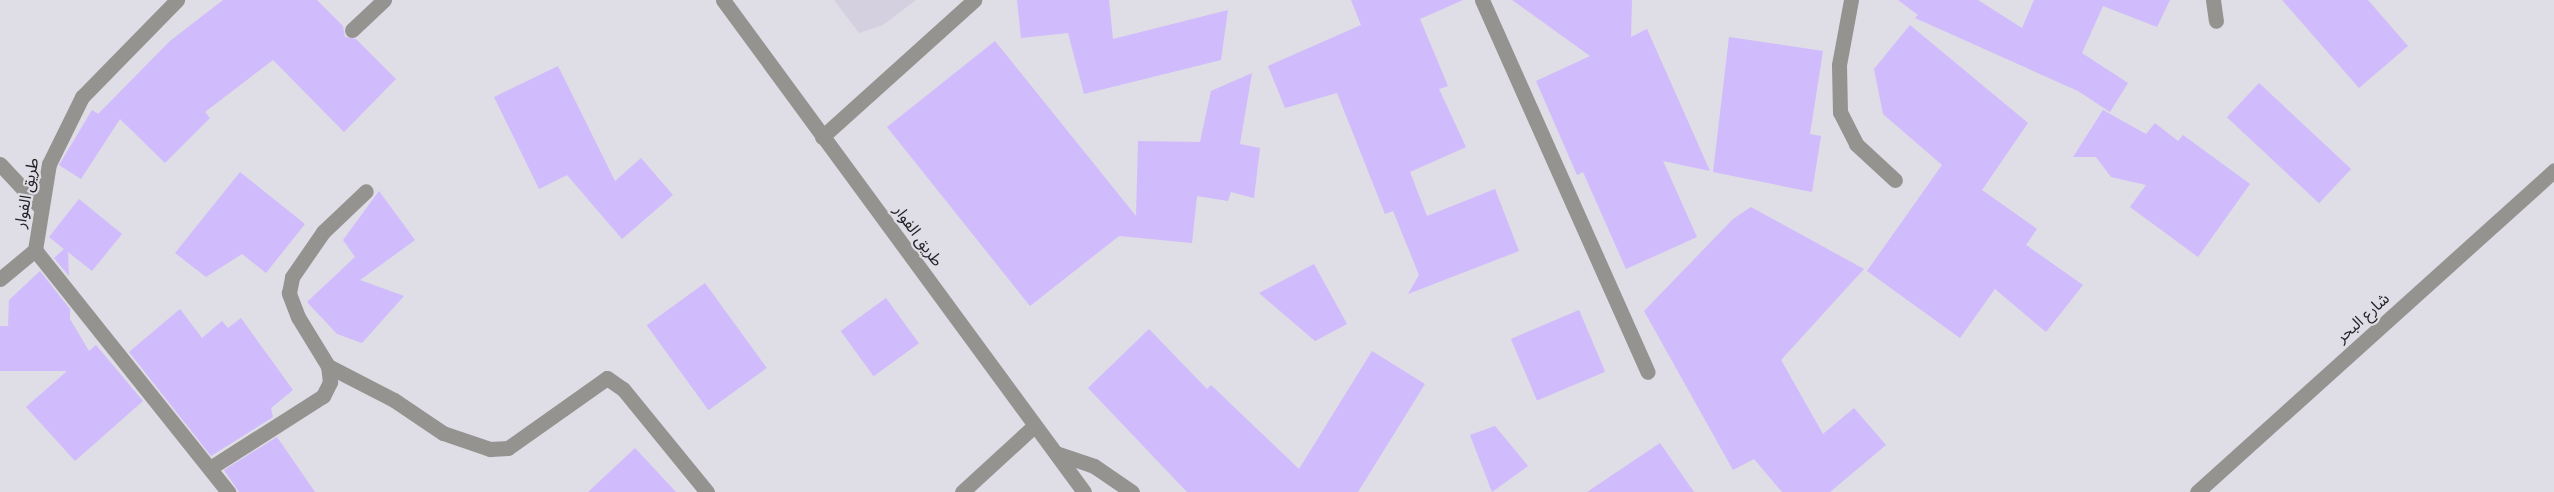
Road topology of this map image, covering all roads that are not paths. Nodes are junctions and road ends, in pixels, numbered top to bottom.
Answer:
1 (177, 0) edge
2 (384, 0) edge
3 (723, 0) edge
4 (974, 0) edge
5 (1482, 0) edge
6 (1851, 0) edge
7 (2213, 0) edge
8 (2216, 21) dead end
9 (352, 30) dead end
10 (822, 136) junction
11 (0, 164) edge
12 (2554, 170) edge
13 (1895, 180) dead end
14 (366, 191) dead end
15 (40, 207) junction
16 (35, 250) junction
17 (0, 279) edge
18 (328, 366) junction
19 (1648, 372) dead end
20 (1034, 426) junction
21 (1056, 453) junction
22 (210, 468) junction
23 (228, 492) edge
24 (707, 492) edge
25 (962, 492) edge
26 (1084, 492) edge
27 (1132, 492) edge
28 (2197, 492) edge

1 - 15 street, طريق الفوار
2 - 9 street
3 - 10 street, طريق الفوار
4 - 10 street
5 - 19 street
6 - 13 street
7 - 8 street
10 - 20 street, طريق الفوار
11 - 15 street
12 - 28 street, شارع البحر
14 - 18 street
15 - 16 street, طريق الفوار
16 - 17 street, طريق الفوار
16 - 22 street
18 - 22 street
18 - 24 street
20 - 21 street, طريق الفوار
20 - 25 street
21 - 26 street, طريق الفوار
21 - 27 street
22 - 23 street

